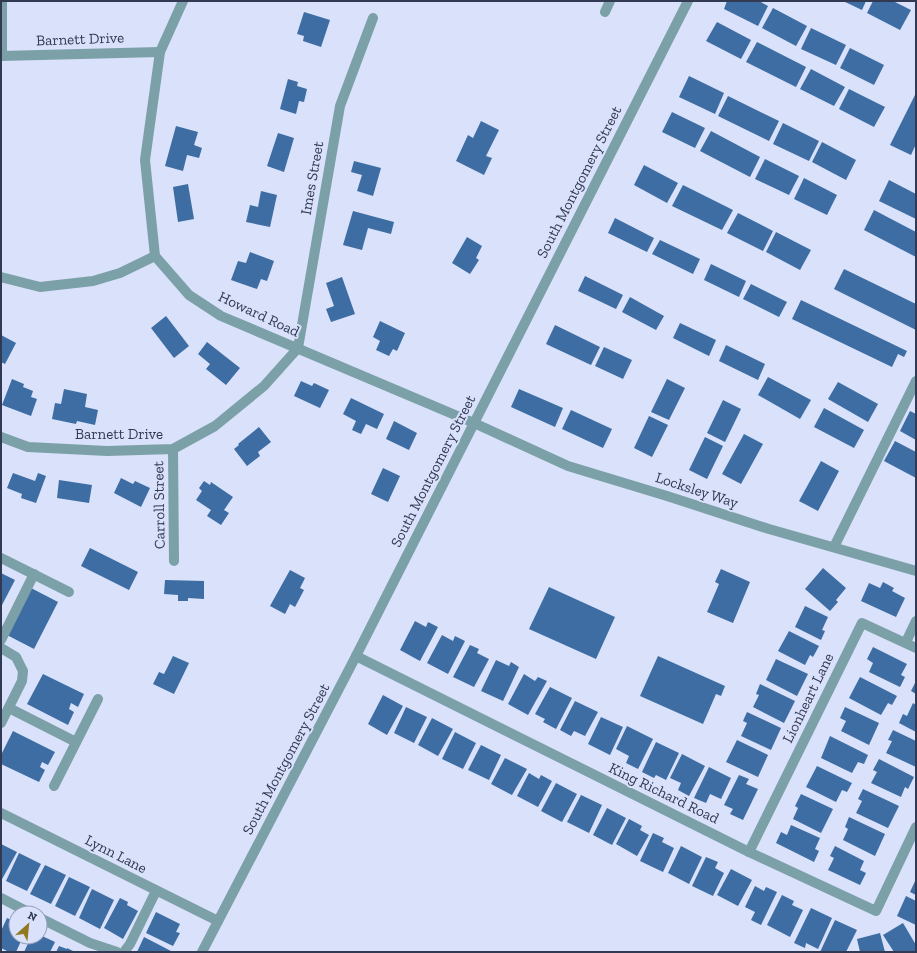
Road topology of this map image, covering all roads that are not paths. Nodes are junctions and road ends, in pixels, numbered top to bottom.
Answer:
1 (2, 1) edge
2 (183, 1) edge
3 (610, 1) edge
4 (688, 1) edge
5 (605, 12) dead end
6 (374, 18) dead end
7 (160, 52) junction
8 (1, 56) edge
9 (156, 256) junction
10 (1, 277) edge
11 (298, 348) junction
12 (916, 382) edge
13 (474, 423) junction
14 (1, 437) edge
15 (173, 449) junction
16 (834, 547) junction
17 (1, 558) edge
18 (174, 561) dead end
19 (916, 571) edge
20 (34, 574) junction
21 (69, 592) dead end
22 (916, 621) edge
23 (1, 640) edge
24 (906, 642) junction
25 (1, 648) edge
26 (916, 648) edge
27 (356, 656) junction
28 (98, 699) dead end
29 (9, 708) junction
30 (1, 723) edge
31 (76, 742) junction
32 (54, 786) dead end
33 (1, 813) edge
34 (916, 827) edge
35 (749, 852) junction
36 (156, 890) junction
37 (1, 898) edge
38 (15, 905) edge
39 (218, 921) junction
40 (48, 922) edge
41 (117, 952) edge
42 (124, 952) edge
43 (202, 952) edge

1 - 8 street
2 - 7 street
3 - 5 street
4 - 13 street, South Montgomery Street
6 - 11 street, Imes Street
7 - 8 street, Barnett Drive
7 - 9 street
9 - 10 street
9 - 11 street, Howard Road
11 - 13 street, Howard Road
11 - 15 street, Barnett Drive
12 - 16 street
13 - 16 street, Locksley Way
13 - 27 street, South Montgomery Street
14 - 15 street, Barnett Drive
15 - 18 street, Carroll Street
16 - 19 street, Locksley Way
17 - 20 street
20 - 21 street
20 - 23 street
22 - 24 street
24 - 26 street
24 - 35 street, Lionheart Lane
25 - 29 street
27 - 35 street, King Richard Road
27 - 39 street, South Montgomery Street
28 - 31 street
29 - 30 street
29 - 31 street
31 - 32 street
33 - 36 street, Lynn Lane
34 - 35 street, King Richard Road
36 - 39 street, Lynn Lane
36 - 42 street
37 - 38 street
39 - 43 street, South Montgomery Street
40 - 41 street

